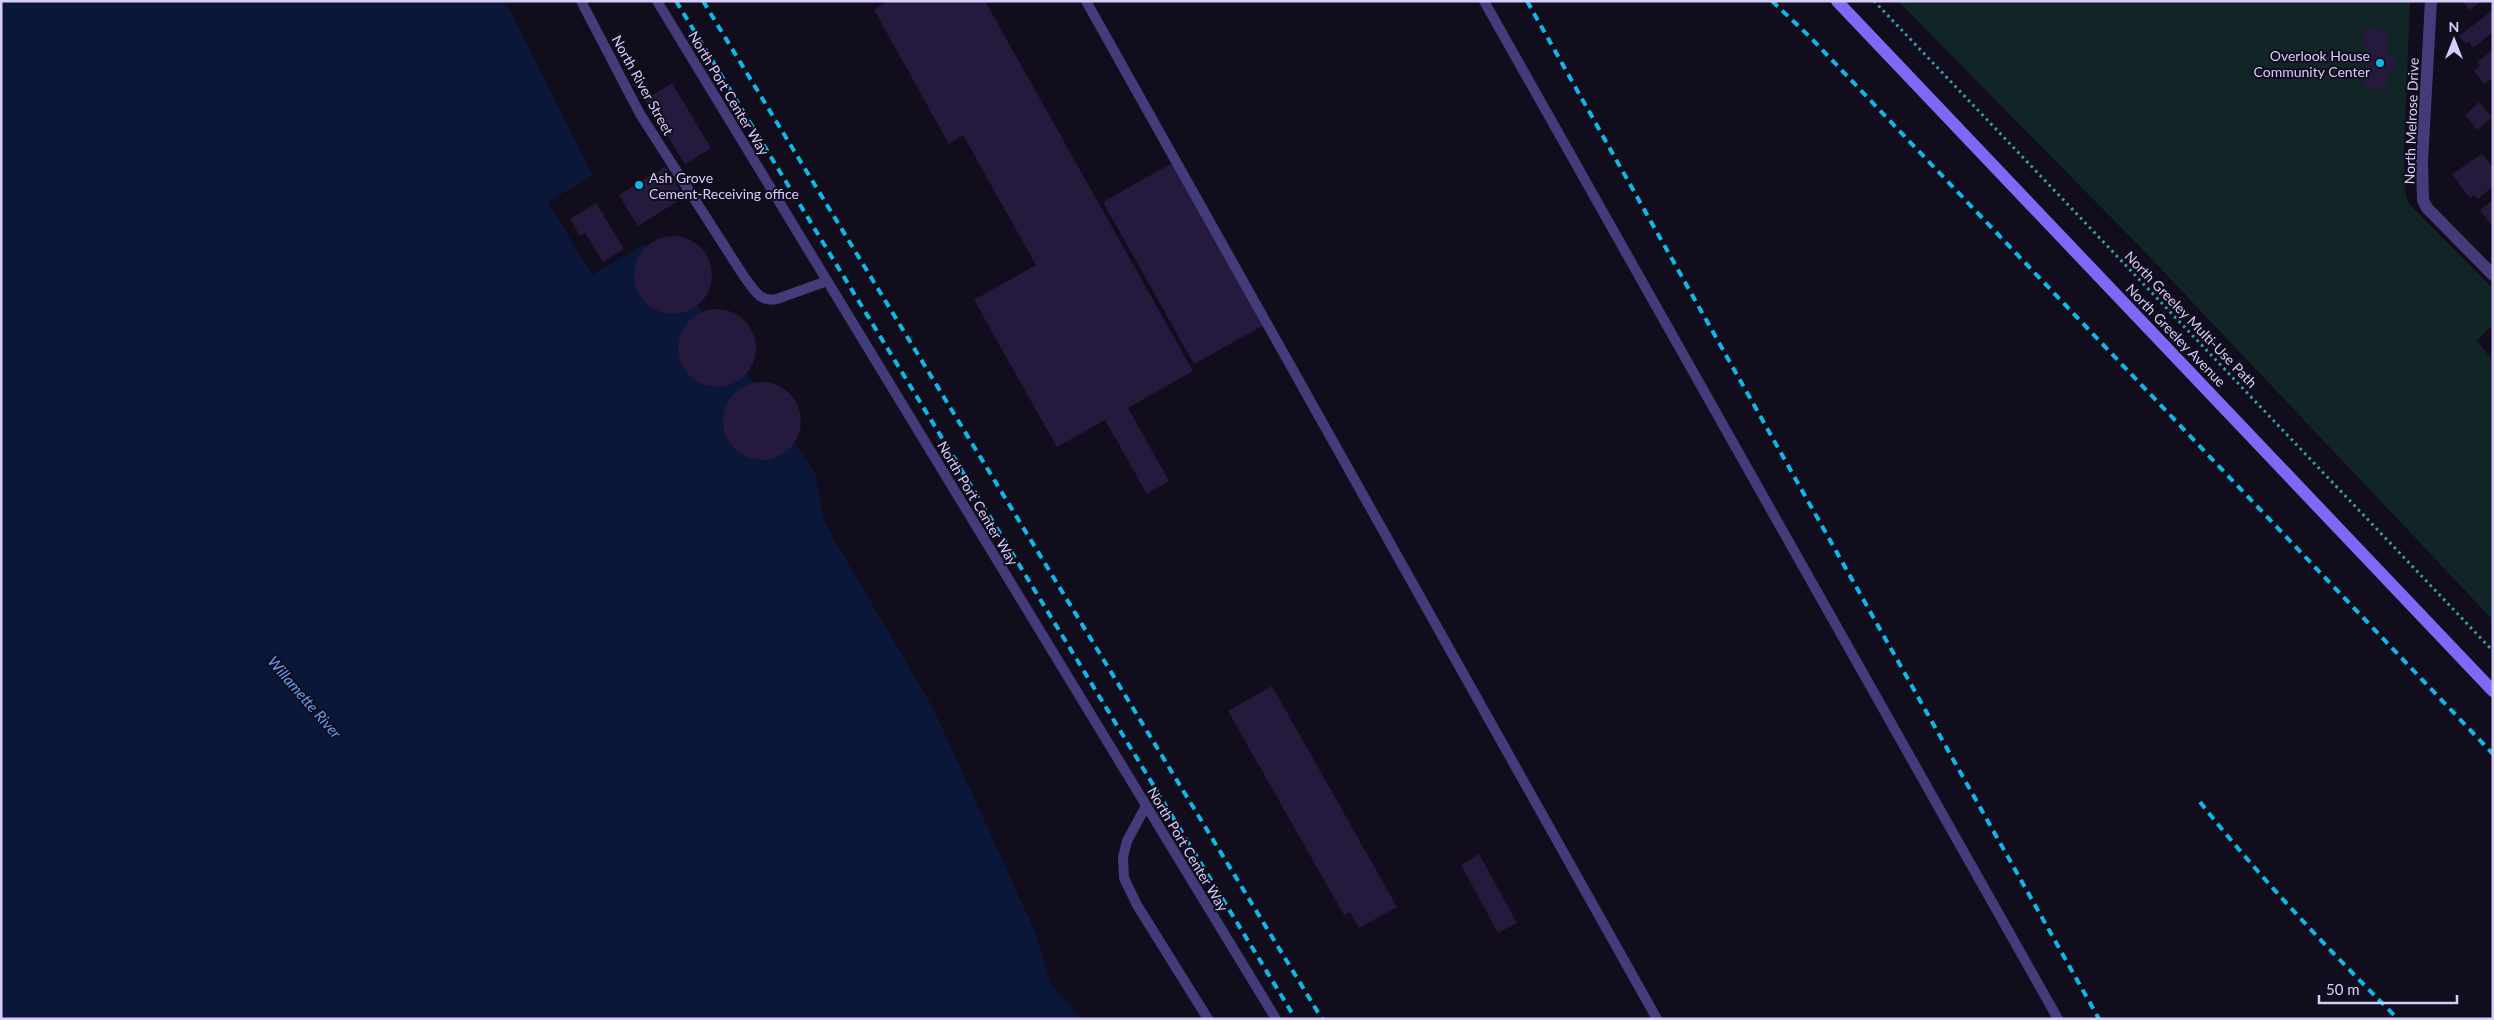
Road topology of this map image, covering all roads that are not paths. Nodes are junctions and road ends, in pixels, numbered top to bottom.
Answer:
1 (581, 1) edge
2 (657, 1) edge
3 (1086, 1) edge
4 (1484, 1) edge
5 (1838, 1) edge
6 (2431, 1) edge
7 (2493, 275) edge
8 (827, 281) junction
9 (2493, 691) edge
10 (1146, 806) junction
11 (1208, 1019) edge
12 (1276, 1019) edge
13 (1657, 1019) edge
14 (2058, 1019) edge

1 - 8 lane, North River Street
2 - 8 lane, North Port Center Way
3 - 13 lane
4 - 14 lane
5 - 9 main road, North Greeley Avenue
6 - 7 street, North Melrose Drive
8 - 10 lane, North Port Center Way
10 - 11 lane
10 - 12 lane, North Port Center Way

